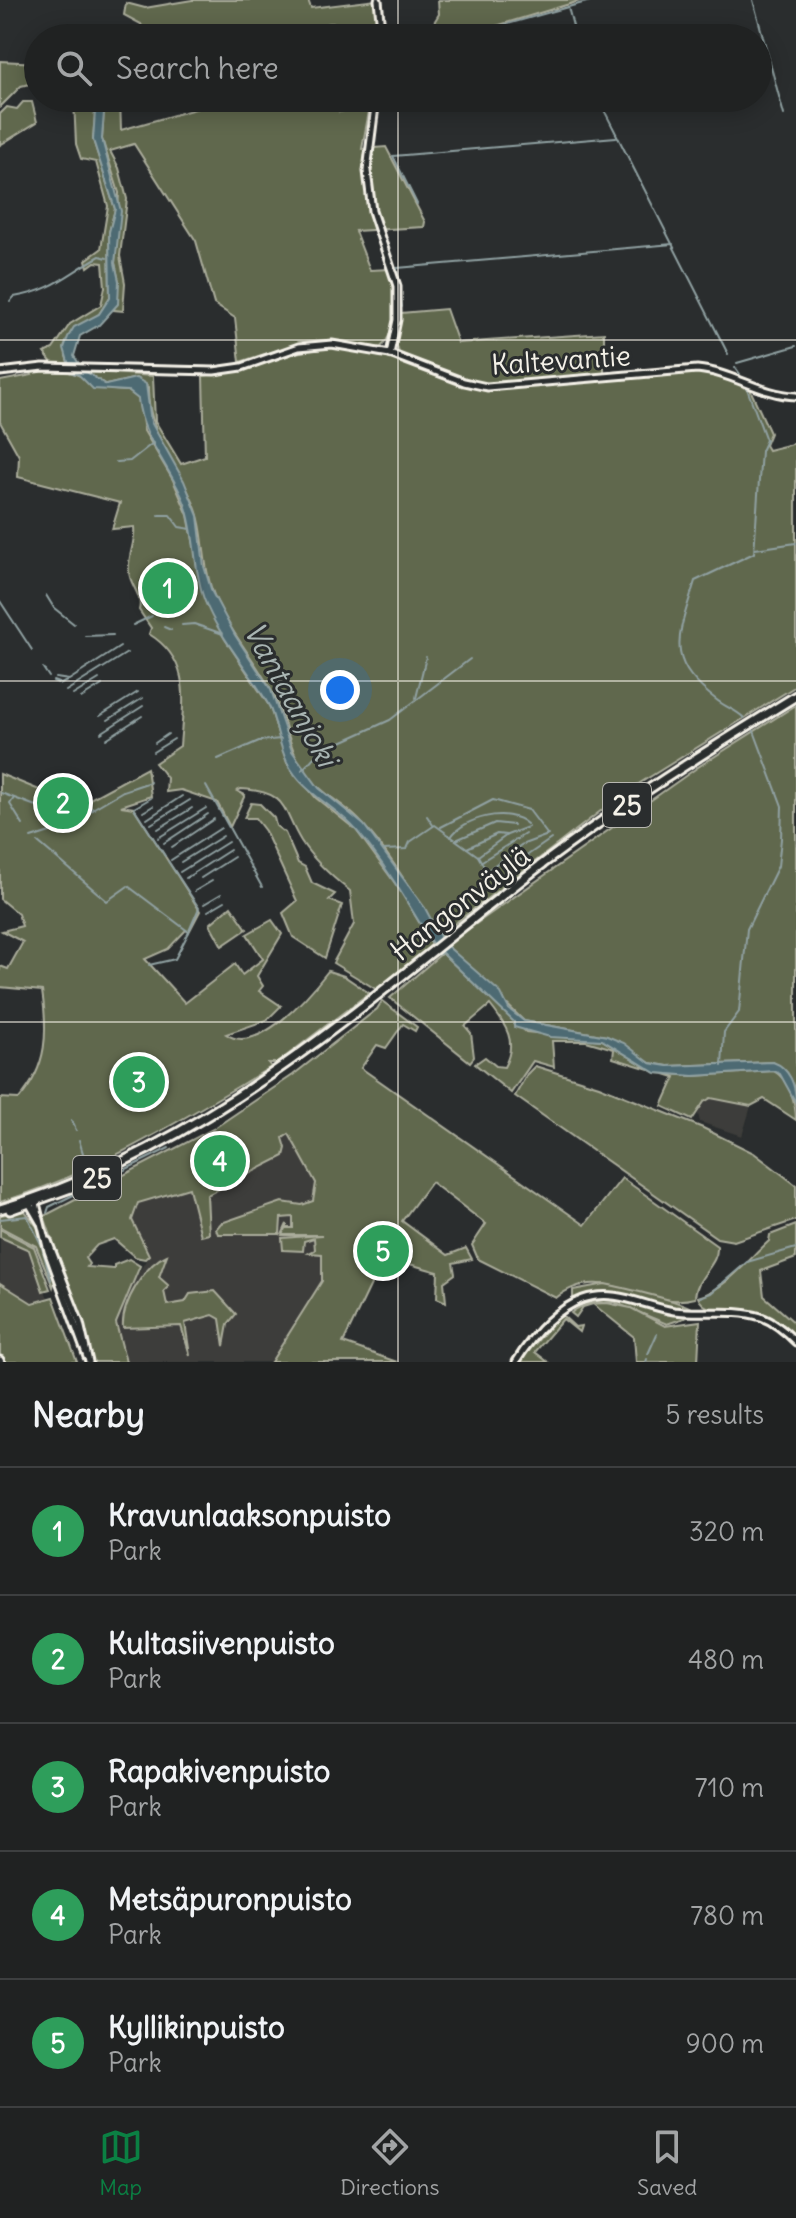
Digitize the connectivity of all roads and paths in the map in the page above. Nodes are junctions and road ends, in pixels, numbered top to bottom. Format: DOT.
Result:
graph roads {
  1 [pos="378,0"];
  2 [pos="381,24"];
  3 [pos="374,112"];
  4 [pos="390,354"];
  5 [pos="0,372"];
  6 [pos="796,396"];
  7 [pos="796,696"];
  8 [pos="32,1201"];
  9 [pos="0,1211"];
  10 [pos="796,1342"];
  11 [pos="88,1360"];
  12 [pos="516,1362"];
  1 -- 2 [label="street"];
  3 -- 4 [label="street"];
  4 -- 5 [label="street, Kaltevantie"];
  4 -- 6 [label="street, Kaltevantie"];
  7 -- 8 [label="highway, Hangonväylä / 25"];
  8 -- 9 [label="highway, Hangonväylä / 25"];
  8 -- 11 [label="street"];
  10 -- 12 [label="street"];
}
